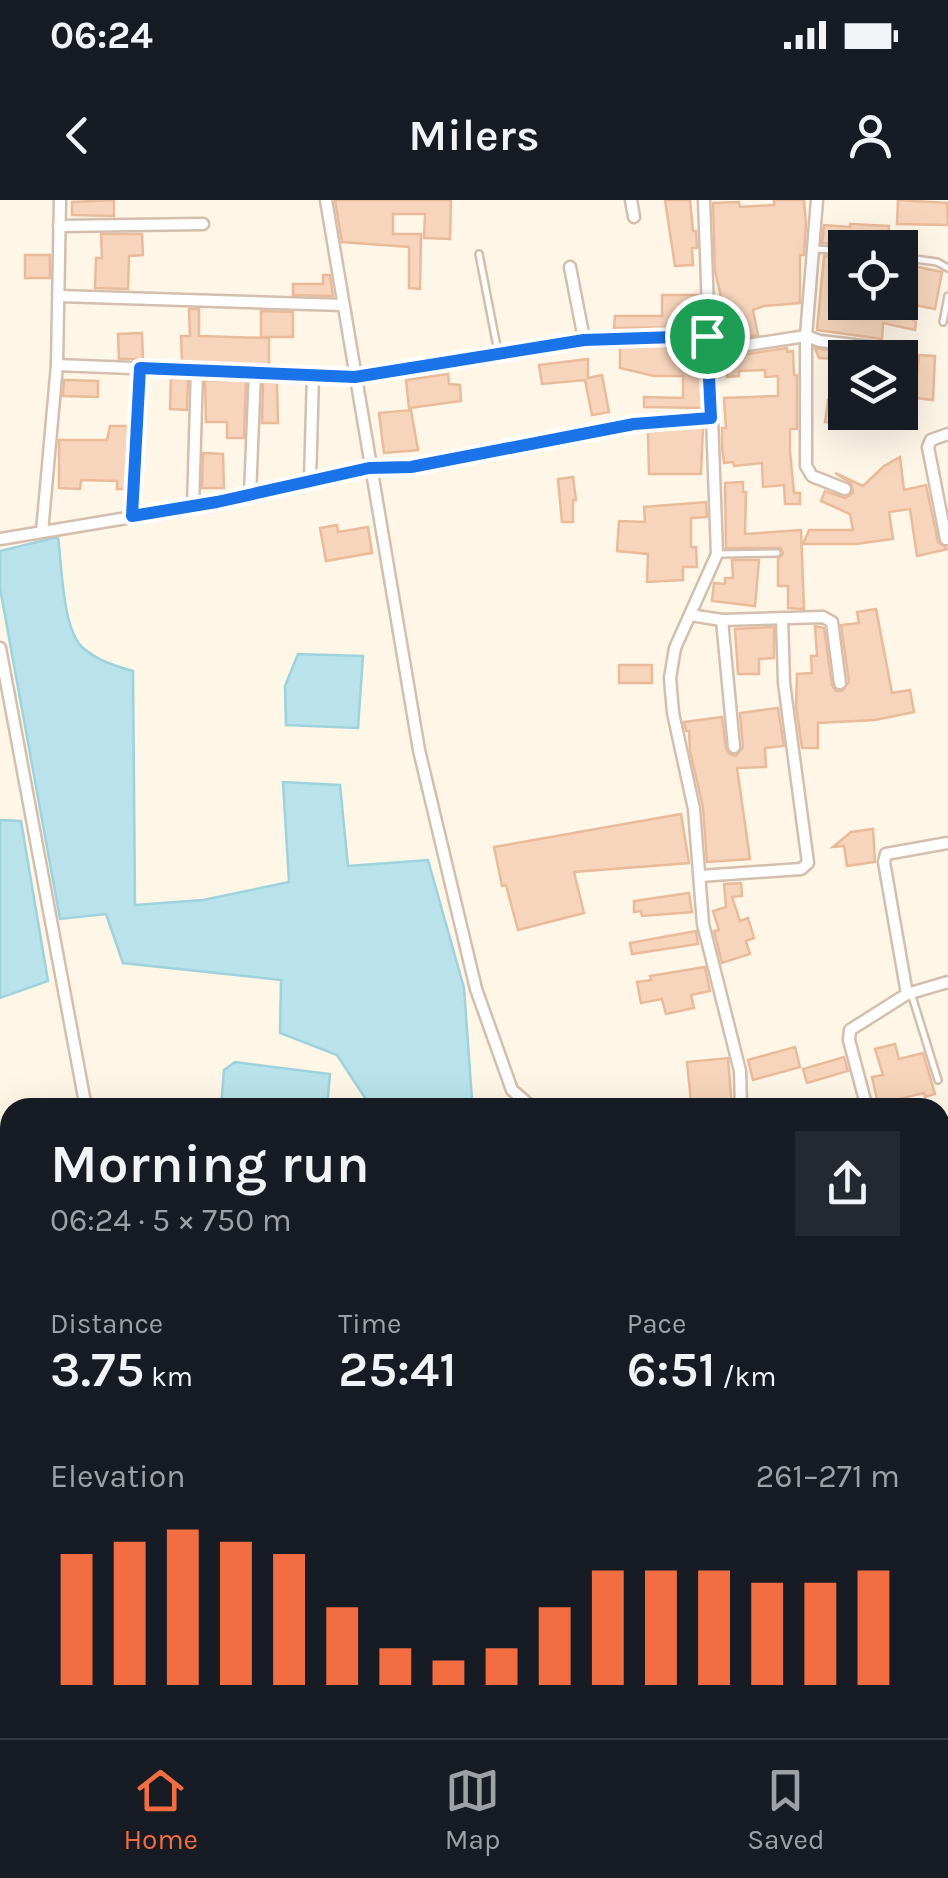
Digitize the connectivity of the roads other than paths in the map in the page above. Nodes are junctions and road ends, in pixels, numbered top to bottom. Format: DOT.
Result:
graph roads {
  1 [pos="60,200"];
  2 [pos="326,200"];
  3 [pos="632,200"];
  4 [pos="704,200"];
  5 [pos="817,200"];
  6 [pos="634,218"];
  7 [pos="203,224"];
  8 [pos="59,226"];
  9 [pos="813,249"];
  10 [pos="828,250"];
  11 [pos="479,254"];
  12 [pos="918,259"];
  13 [pos="570,267"];
  14 [pos="948,268"];
  15 [pos="59,296"];
  16 [pos="948,296"];
  17 [pos="343,306"];
  18 [pos="943,322"];
  19 [pos="707,336"];
  20 [pos="806,336"];
  21 [pos="584,340"];
  22 [pos="828,342"];
  23 [pos="708,351"];
  24 [pos="498,355"];
  25 [pos="57,365"];
  26 [pos="140,368"];
  27 [pos="197,370"];
  28 [pos="255,372"];
  29 [pos="313,374"];
  30 [pos="355,377"];
  31 [pos="711,418"];
  32 [pos="948,434"];
  33 [pos="369,468"];
  34 [pos="310,482"];
  35 [pos="844,488"];
  36 [pos="250,495"];
  37 [pos="193,507"];
  38 [pos="132,516"];
  39 [pos="42,532"];
  40 [pos="0,538"];
  41 [pos="946,539"];
  42 [pos="777,553"];
  43 [pos="716,554"];
  44 [pos="690,615"];
  45 [pos="782,618"];
  46 [pos="722,620"];
  47 [pos="0,648"];
  48 [pos="840,683"];
  49 [pos="734,747"];
  50 [pos="948,843"];
  51 [pos="700,876"];
  52 [pos="948,982"];
  53 [pos="909,994"];
  54 [pos="938,1080"];
  55 [pos="84,1098"];
  56 [pos="521,1098"];
  57 [pos="741,1098"];
  58 [pos="864,1098"];
  1 -- 8 [label="street"];
  2 -- 17 [label="street"];
  3 -- 6 [label="street"];
  4 -- 19 [label="street"];
  5 -- 9 [label="street"];
  7 -- 8 [label="street"];
  8 -- 15 [label="street"];
  9 -- 10 [label="lane"];
  9 -- 20 [label="street"];
  11 -- 24 [label="lane"];
  12 -- 14 [label="lane"];
  13 -- 21 [label="street"];
  15 -- 17 [label="street"];
  15 -- 25 [label="street"];
  16 -- 18 [label="lane"];
  17 -- 30 [label="street"];
  19 -- 21 [label="street"];
  19 -- 23 [label="street"];
  20 -- 22 [label="street"];
  20 -- 23 [label="street"];
  20 -- 35 [label="street"];
  21 -- 24 [label="street"];
  23 -- 31 [label="street"];
  24 -- 30 [label="street"];
  25 -- 26 [label="street"];
  25 -- 39 [label="street"];
  26 -- 27 [label="street"];
  26 -- 38 [label="street"];
  27 -- 28 [label="street"];
  27 -- 37 [label="street"];
  28 -- 29 [label="street"];
  28 -- 36 [label="street"];
  29 -- 30 [label="street"];
  29 -- 34 [label="street"];
  30 -- 33 [label="street"];
  31 -- 33 [label="street"];
  31 -- 43 [label="street"];
  32 -- 41 [label="street"];
  33 -- 34 [label="street"];
  33 -- 56 [label="street"];
  34 -- 36 [label="street"];
  36 -- 37 [label="street"];
  37 -- 38 [label="street"];
  38 -- 39 [label="street"];
  39 -- 40 [label="street"];
  42 -- 43 [label="lane"];
  43 -- 44 [label="street"];
  44 -- 46 [label="street"];
  44 -- 51 [label="street"];
  45 -- 46 [label="street"];
  45 -- 48 [label="street"];
  45 -- 51 [label="street"];
  46 -- 49 [label="street"];
  47 -- 55 [label="street"];
  50 -- 53 [label="street"];
  51 -- 57 [label="street"];
  52 -- 53 [label="street"];
  53 -- 54 [label="lane"];
  53 -- 58 [label="street"];
}
